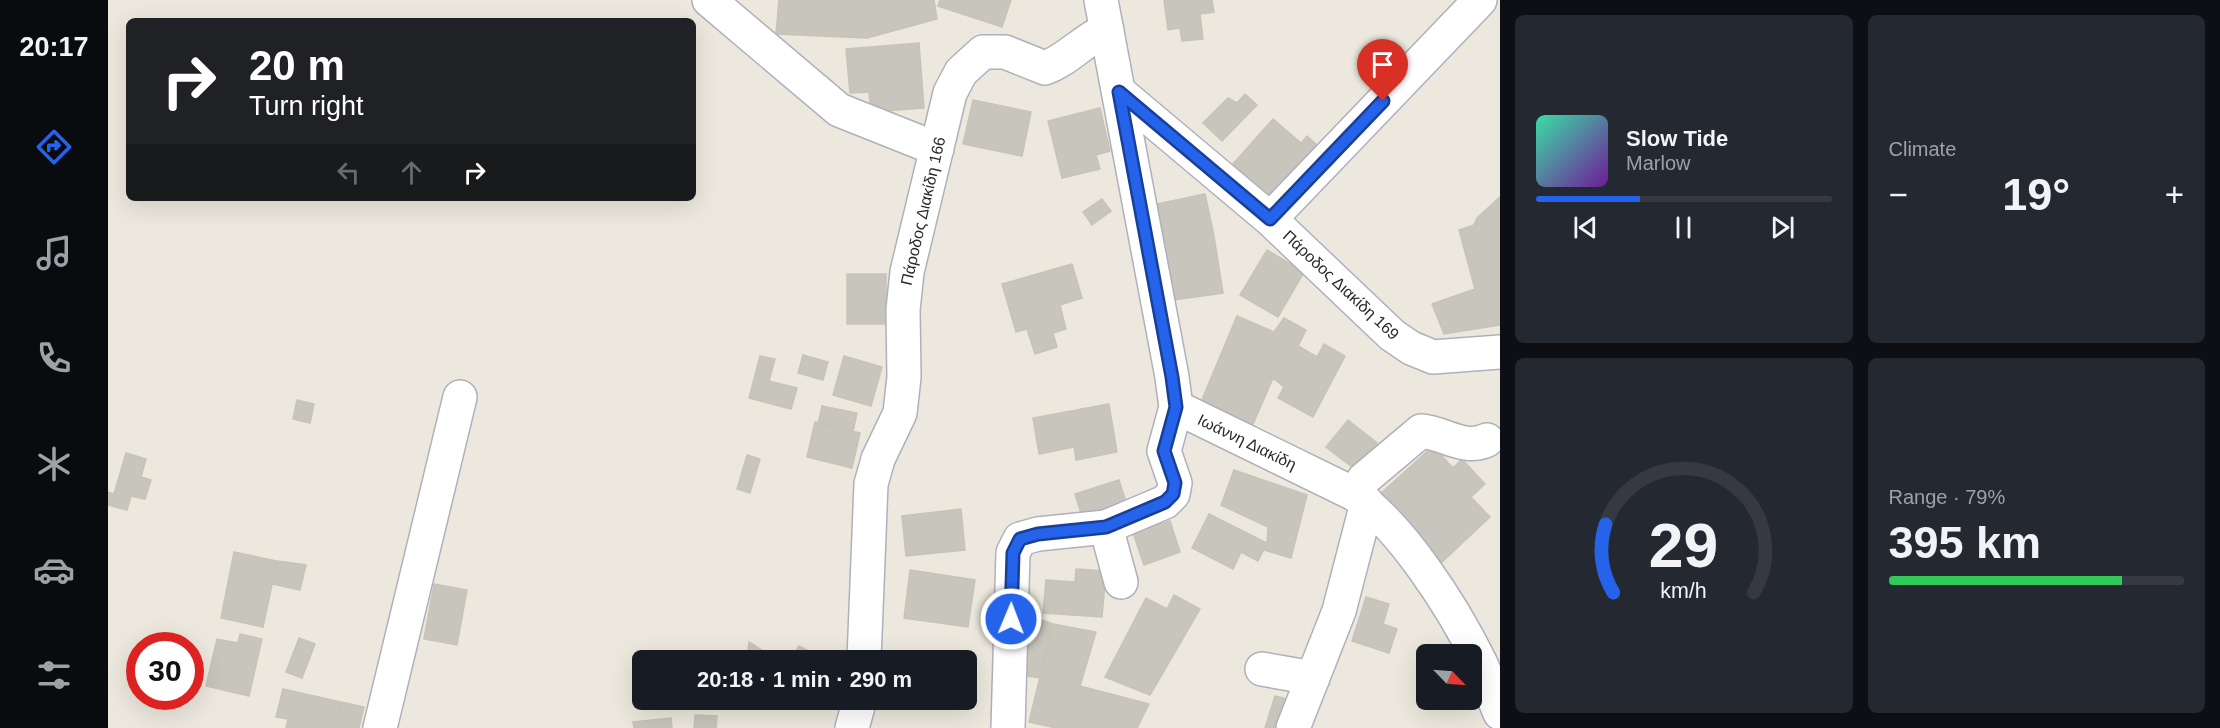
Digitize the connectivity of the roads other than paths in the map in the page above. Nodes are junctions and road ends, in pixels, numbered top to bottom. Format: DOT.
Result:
graph roads {
  1 [pos="709,0"];
  2 [pos="1480,0"];
  3 [pos="1104,15"];
  4 [pos="1119,92"];
  5 [pos="937,149"];
  6 [pos="1270,219"];
  7 [pos="1500,352"];
  8 [pos="460,398"];
  9 [pos="1176,407"];
  10 [pos="1487,440"];
  11 [pos="1360,499"];
  12 [pos="1106,527"];
  13 [pos="1121,582"];
  14 [pos="864,650"];
  15 [pos="1490,663"];
  16 [pos="1262,669"];
  17 [pos="1313,678"];
  18 [pos="857,710"];
  19 [pos="1500,713"];
  20 [pos="380,728"];
  21 [pos="852,728"];
  22 [pos="1008,728"];
  23 [pos="1293,728"];
  1 -- 5 [label="street"];
  2 -- 6 [label="street"];
  3 -- 4 [label="street"];
  3 -- 5 [label="street, Πάροδος Διακίδη 166"];
  4 -- 6 [label="street, Πάροδος Διακίδη 169"];
  4 -- 9 [label="street"];
  5 -- 14 [label="street, Πάροδος Διακίδη 166"];
  6 -- 7 [label="street, Πάροδος Διακίδη 169"];
  8 -- 20 [label="street"];
  9 -- 11 [label="street, Ιωάννη Διακίδη"];
  9 -- 12 [label="street"];
  10 -- 11 [label="street"];
  11 -- 15 [label="street, Ιωάννη Διακίδη"];
  11 -- 17 [label="street"];
  12 -- 13 [label="street"];
  12 -- 22 [label="street"];
  15 -- 19 [label="street, Ιωάννη Διακίδη"];
  16 -- 17 [label="street"];
  17 -- 23 [label="street"];
  18 -- 21 [label="street"];
}
